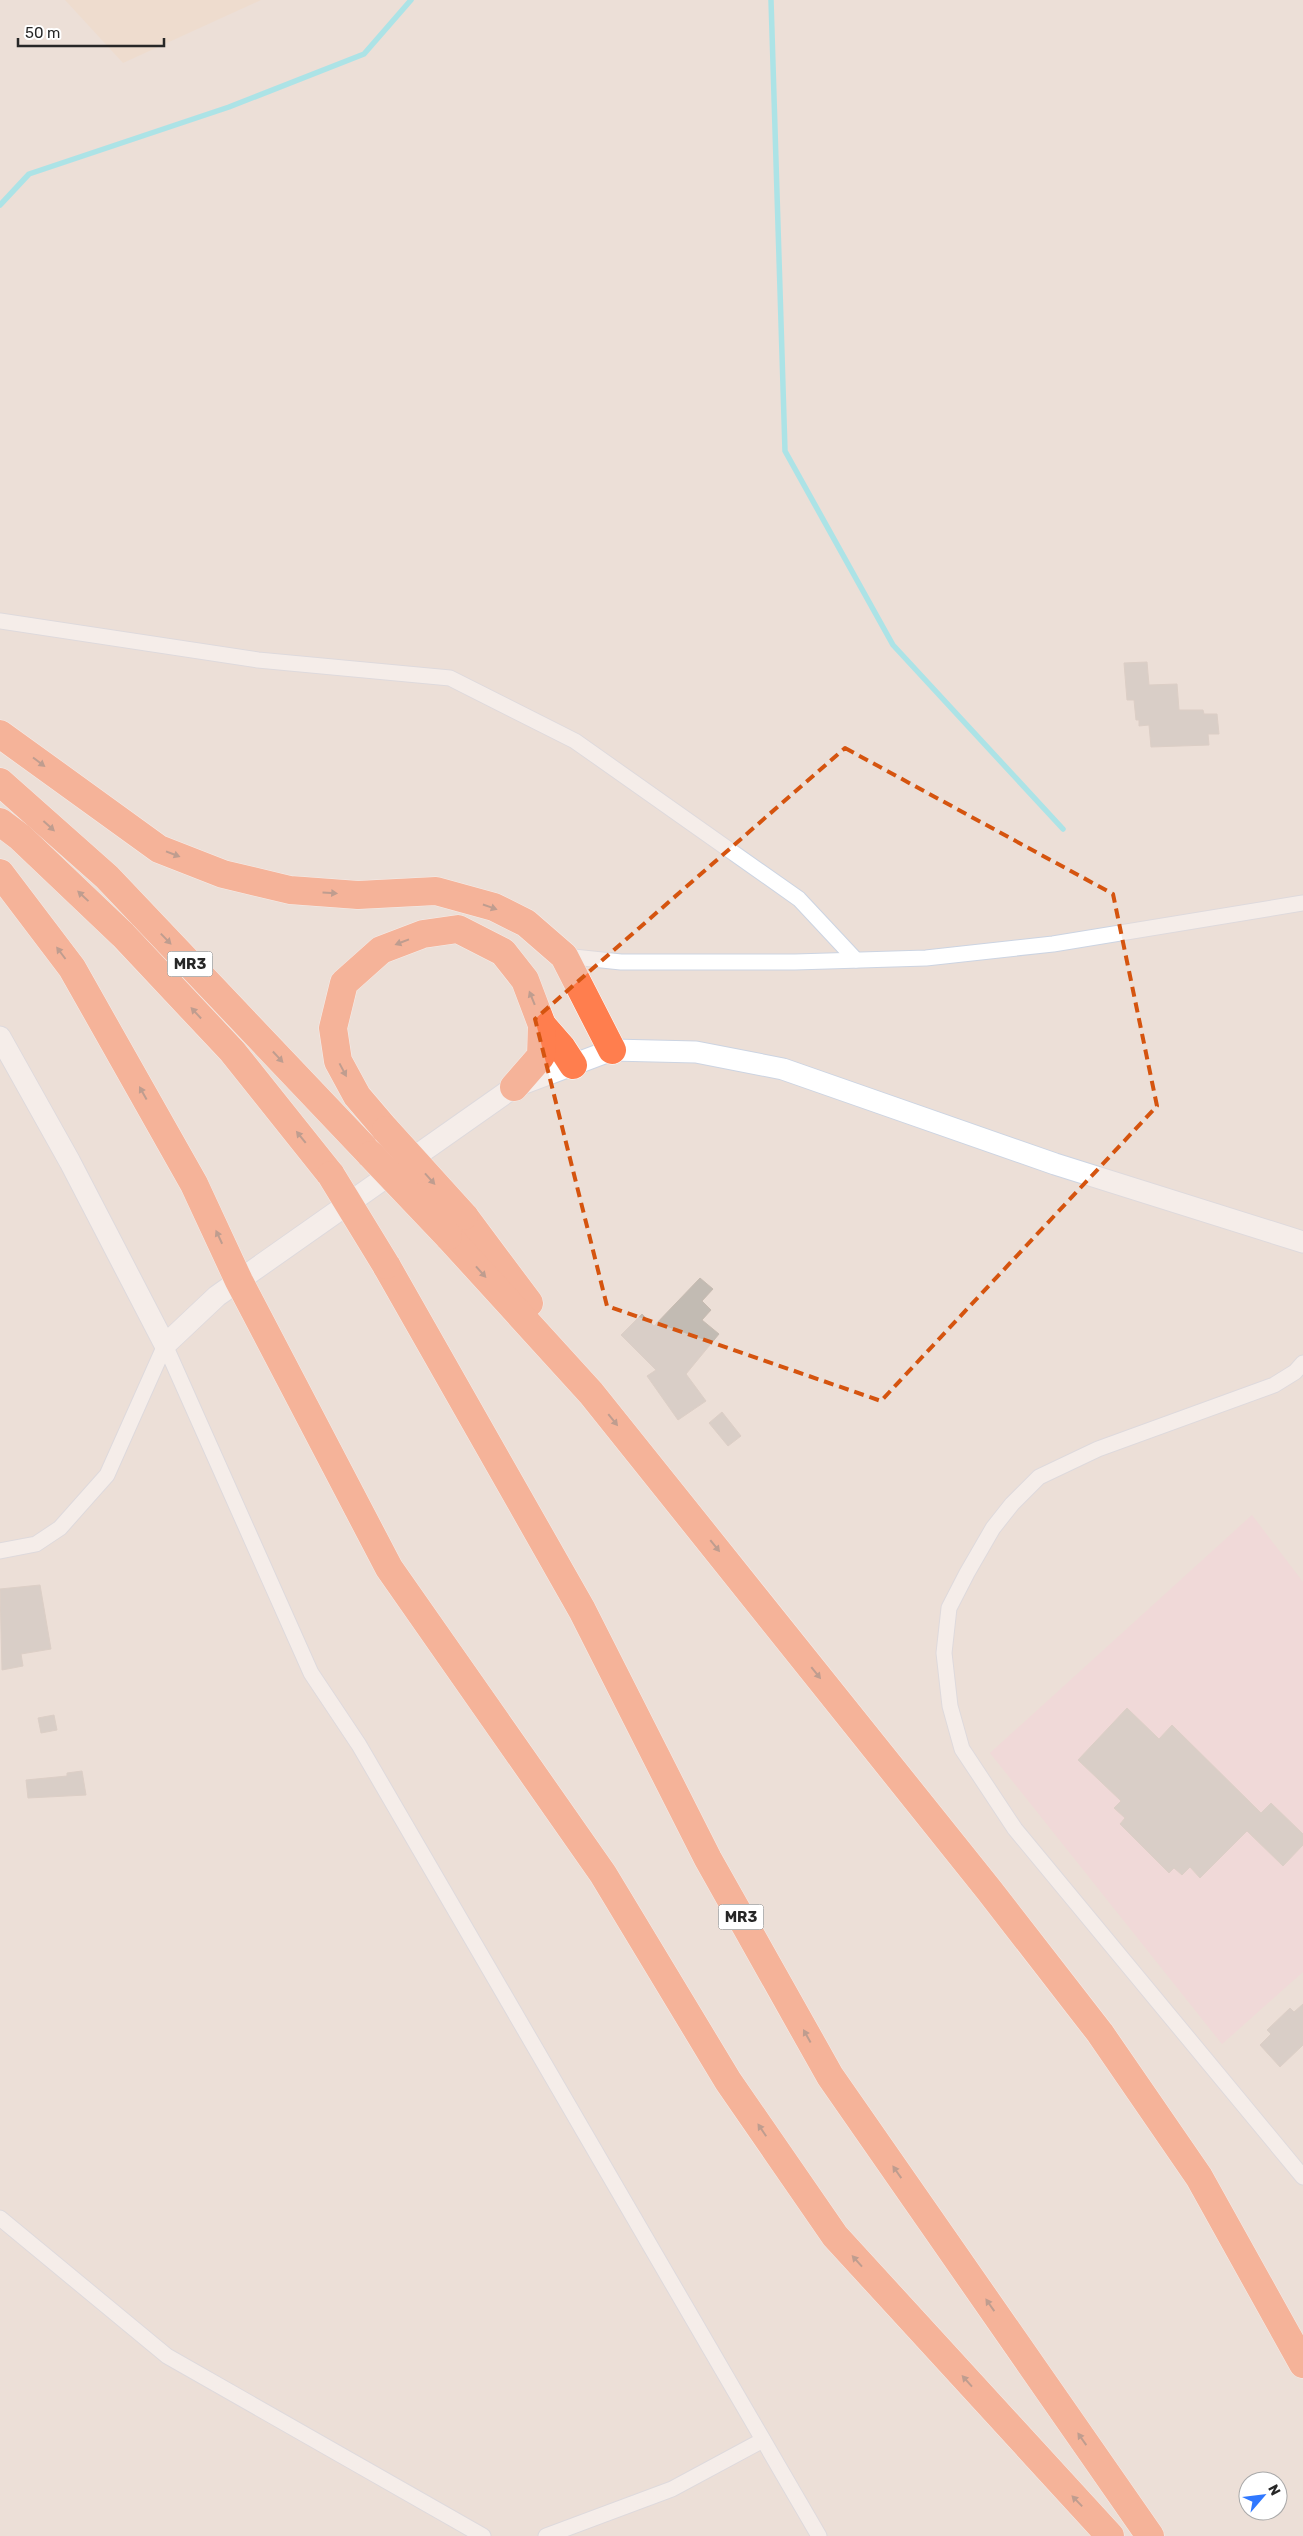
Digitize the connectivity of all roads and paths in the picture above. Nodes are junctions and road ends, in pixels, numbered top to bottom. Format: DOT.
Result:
graph roads {
  1 [pos="0,621"];
  2 [pos="0,734"];
  3 [pos="0,782"];
  4 [pos="0,822"];
  5 [pos="0,872"];
  6 [pos="1303,903"];
  7 [pos="564,956"];
  8 [pos="856,960"];
  9 [pos="542,1025"];
  10 [pos="0,1037"];
  11 [pos="612,1050"];
  12 [pos="573,1065"];
  13 [pos="514,1087"];
  14 [pos="456,1226"];
  15 [pos="1303,1242"];
  16 [pos="239,1281"];
  17 [pos="165,1345"];
  18 [pos="1303,1363"];
  19 [pos="0,1551"];
  20 [pos="1303,2178"];
  21 [pos="0,2218"];
  22 [pos="1303,2364"];
  23 [pos="763,2440"];
  24 [pos="483,2536"];
  25 [pos="546,2536"];
  26 [pos="819,2536"];
  27 [pos="1110,2536"];
  28 [pos="1150,2536"];
  1 -- 8 [label="street"];
  2 -- 7 [label="highway, one-way"];
  3 -- 14 [label="highway, MR3, one-way, bridge"];
  28 -- 4 [label="highway, MR3, one-way, bridge"];
  16 -- 5 [label="highway, one-way"];
  6 -- 8 [label="street"];
  7 -- 8 [label="street"];
  7 -- 11 [label="highway"];
  9 -- 12 [label="highway"];
  9 -- 13 [label="highway"];
  9 -- 14 [label="highway, one-way, bridge"];
  10 -- 17 [label="main road"];
  11 -- 12 [label="main road"];
  11 -- 15 [label="main road"];
  12 -- 13 [label="main road"];
  13 -- 16 [label="main road"];
  14 -- 22 [label="highway, MR3, one-way"];
  16 -- 17 [label="main road"];
  27 -- 16 [label="highway, one-way"];
  17 -- 19 [label="street"];
  17 -- 23 [label="street"];
  18 -- 20 [label="street"];
  21 -- 24 [label="street"];
  23 -- 25 [label="street"];
  23 -- 26 [label="street"];
}
